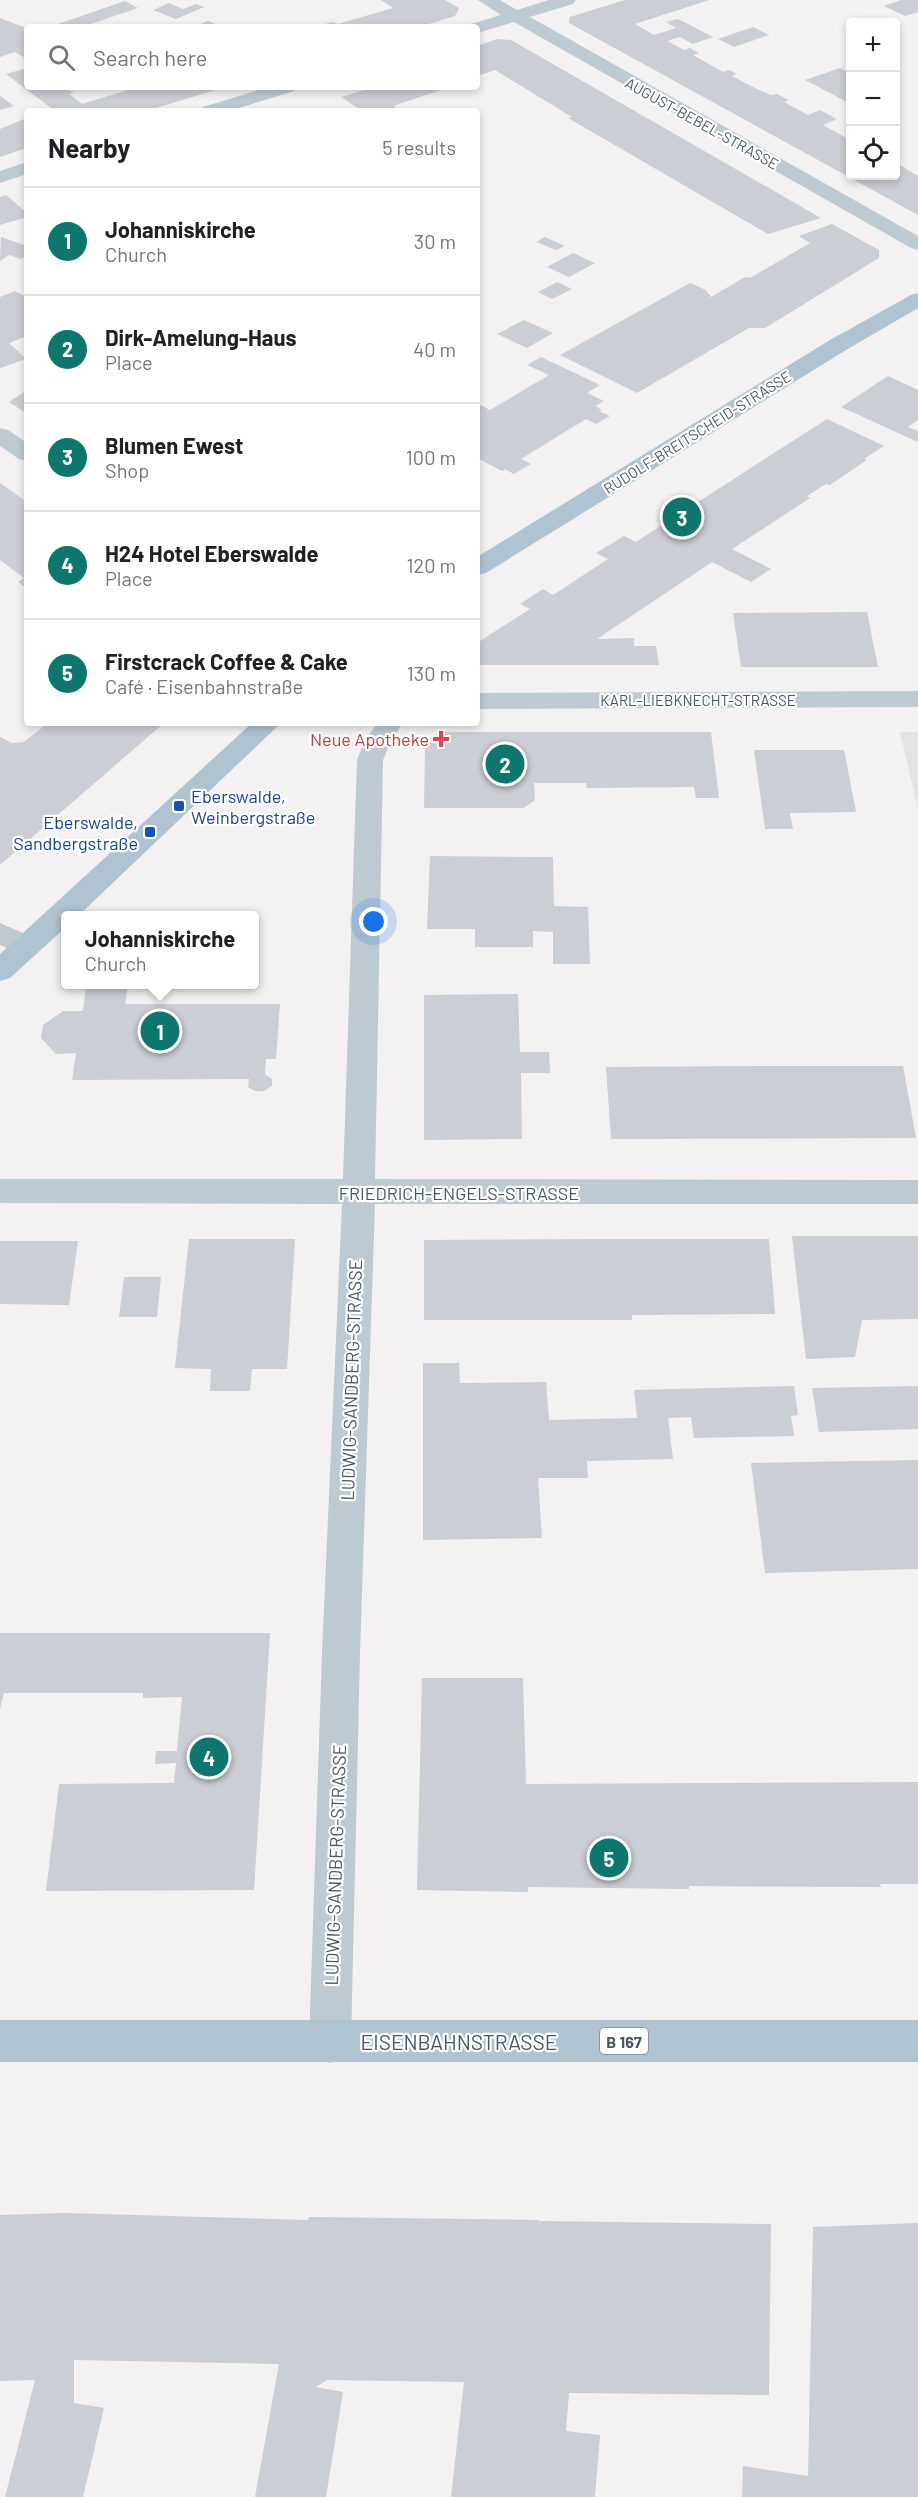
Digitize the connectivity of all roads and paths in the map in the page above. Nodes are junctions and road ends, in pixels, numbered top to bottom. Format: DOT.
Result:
graph roads {
  1 [pos="487,0"];
  2 [pos="567,0"];
  3 [pos="513,16"];
  4 [pos="480,27"];
  5 [pos="277,90"];
  6 [pos="220,108"];
  7 [pos="24,169"];
  8 [pos="0,177"];
  9 [pos="918,244"];
  10 [pos="918,299"];
  11 [pos="0,435"];
  12 [pos="24,452"];
  13 [pos="480,565"];
  14 [pos="918,699"];
  15 [pos="480,701"];
  16 [pos="265,726"];
  17 [pos="388,726"];
  18 [pos="65,911"];
  19 [pos="61,915"];
  20 [pos="0,933"];
  21 [pos="27,946"];
  22 [pos="0,971"];
  23 [pos="0,1191"];
  24 [pos="918,1191"];
  25 [pos="359,1193"];
  26 [pos="0,2041"];
  27 [pos="918,2041"];
  28 [pos="330,2042"];
  1 -- 3 [label="street, AUGUST-BEBEL-STRASSE"];
  2 -- 3 [label="street"];
  3 -- 4 [label="street"];
  3 -- 9 [label="street, AUGUST-BEBEL-STRASSE"];
  5 -- 6 [label="street"];
  7 -- 8 [label="street"];
  10 -- 13 [label="main road, RUDOLF-BREITSCHEID-STRASSE"];
  11 -- 12 [label="street"];
  14 -- 15 [label="street, KARL-LIEBKNECHT-STRASSE"];
  16 -- 18 [label="main road"];
  17 -- 25 [label="street, LUDWIG-SANDBERG-STRASSE"];
  19 -- 21 [label="main road"];
  20 -- 21 [label="street"];
  21 -- 22 [label="main road"];
  23 -- 25 [label="street, FRIEDRICH-ENGELS-STRASSE"];
  24 -- 25 [label="street, FRIEDRICH-ENGELS-STRASSE"];
  25 -- 28 [label="street, LUDWIG-SANDBERG-STRASSE"];
  26 -- 28 [label="main road, EISENBAHNSTRASSE / B 167"];
  27 -- 28 [label="main road, EISENBAHNSTRASSE / B 167"];
}
